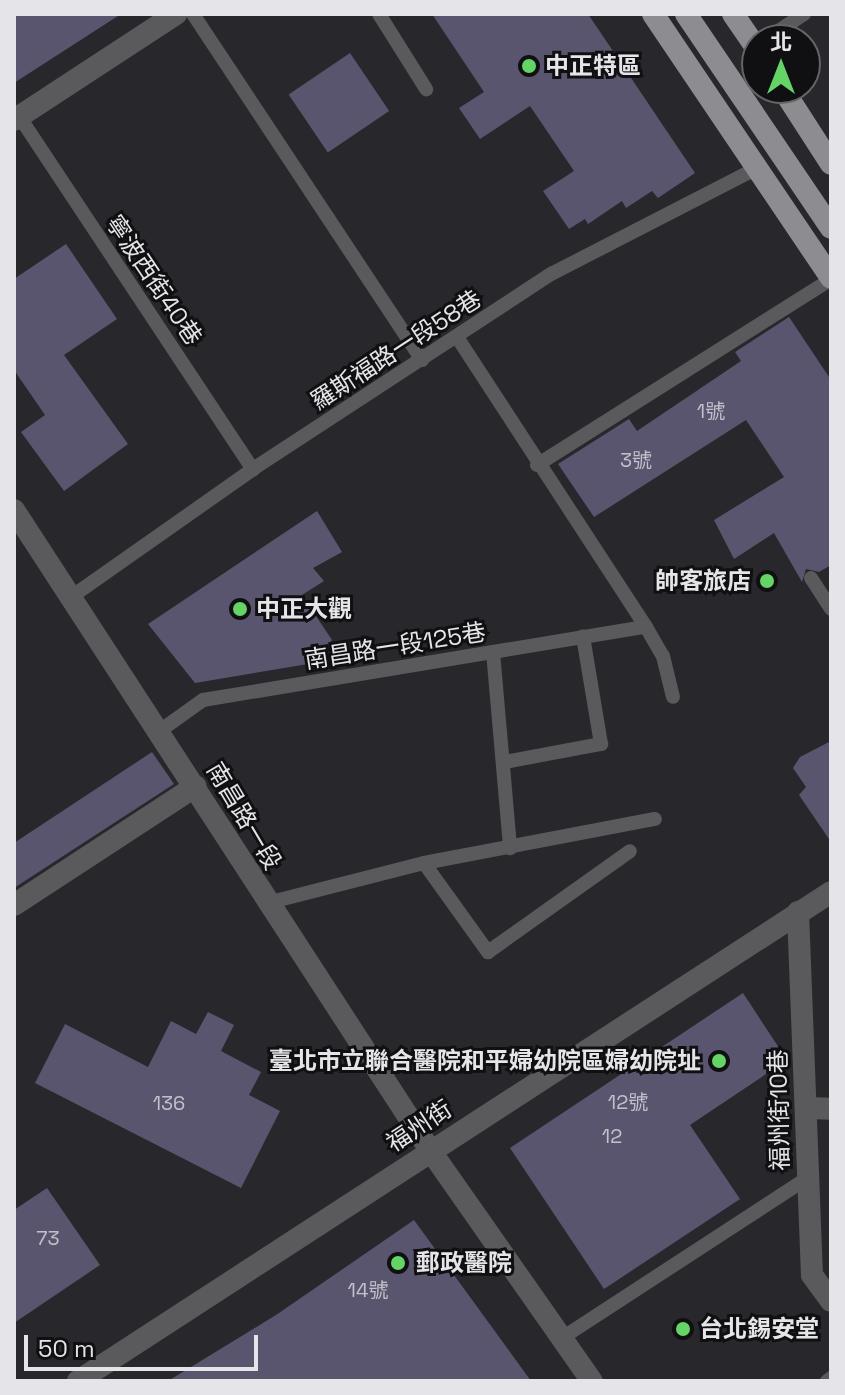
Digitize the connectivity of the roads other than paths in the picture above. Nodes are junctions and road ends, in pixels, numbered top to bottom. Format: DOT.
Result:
graph roads {
  1 [pos="176,14"];
  2 [pos="193,14"];
  3 [pos="379,14"];
  4 [pos="653,14"];
  5 [pos="686,14"];
  6 [pos="426,89"];
  7 [pos="792,104"];
  8 [pos="16,118"];
  9 [pos="831,164"];
  10 [pos="757,168"];
  11 [pos="831,228"];
  12 [pos="831,278"];
  13 [pos="457,337"];
  14 [pos="422,360"];
  15 [pos="537,465"];
  16 [pos="253,469"];
  17 [pos="14,510"];
  18 [pos="811,578"];
  19 [pos="74,595"];
  20 [pos="831,609"];
  21 [pos="646,627"];
  22 [pos="583,637"];
  23 [pos="493,652"];
  24 [pos="673,697"];
  25 [pos="161,730"];
  26 [pos="504,762"];
  27 [pos="196,786"];
  28 [pos="655,819"];
  29 [pos="510,848"];
  30 [pos="630,851"];
  31 [pos="424,863"];
  32 [pos="831,892"];
  33 [pos="267,903"];
  34 [pos="14,905"];
  35 [pos="798,912"];
  36 [pos="807,1108"];
  37 [pos="831,1109"];
  38 [pos="430,1150"];
  39 [pos="806,1179"];
  40 [pos="831,1301"];
  41 [pos="562,1338"];
  42 [pos="78,1381"];
  43 [pos="592,1381"];
  1 -- 8 [label="street"];
  2 -- 14 [label="lane"];
  3 -- 6 [label="lane"];
  4 -- 10 [label="main road"];
  5 -- 11 [label="main road"];
  7 -- 9 [label="main road"];
  8 -- 16 [label="lane, 寧波西街40巷"];
  10 -- 12 [label="main road"];
  10 -- 13 [label="lane, 羅斯福路一段58巷"];
  12 -- 15 [label="lane"];
  13 -- 14 [label="lane, 羅斯福路一段58巷"];
  13 -- 15 [label="lane"];
  14 -- 16 [label="lane, 羅斯福路一段58巷"];
  15 -- 21 [label="lane"];
  16 -- 19 [label="lane, 羅斯福路一段58巷"];
  17 -- 19 [label="street, 南昌路一段"];
  18 -- 20 [label="lane"];
  19 -- 25 [label="street, 南昌路一段"];
  21 -- 22 [label="lane, 南昌路一段125巷"];
  21 -- 24 [label="lane"];
  22 -- 23 [label="lane, 南昌路一段125巷"];
  22 -- 26 [label="lane"];
  23 -- 25 [label="lane, 南昌路一段125巷"];
  23 -- 26 [label="lane"];
  25 -- 27 [label="street, 南昌路一段"];
  26 -- 29 [label="lane"];
  27 -- 33 [label="street, 南昌路一段"];
  27 -- 34 [label="street"];
  28 -- 29 [label="lane"];
  29 -- 31 [label="lane"];
  30 -- 31 [label="lane"];
  31 -- 33 [label="lane"];
  32 -- 35 [label="street, 福州街"];
  33 -- 38 [label="street, 南昌路一段"];
  35 -- 36 [label="street, 福州街10巷"];
  35 -- 38 [label="street, 福州街"];
  36 -- 37 [label="street"];
  36 -- 39 [label="street, 福州街10巷"];
  38 -- 41 [label="street, 南昌路一段"];
  38 -- 42 [label="street, 福州街"];
  39 -- 40 [label="street, 福州街10巷"];
  39 -- 41 [label="lane"];
  41 -- 43 [label="street, 南昌路一段"];
}
